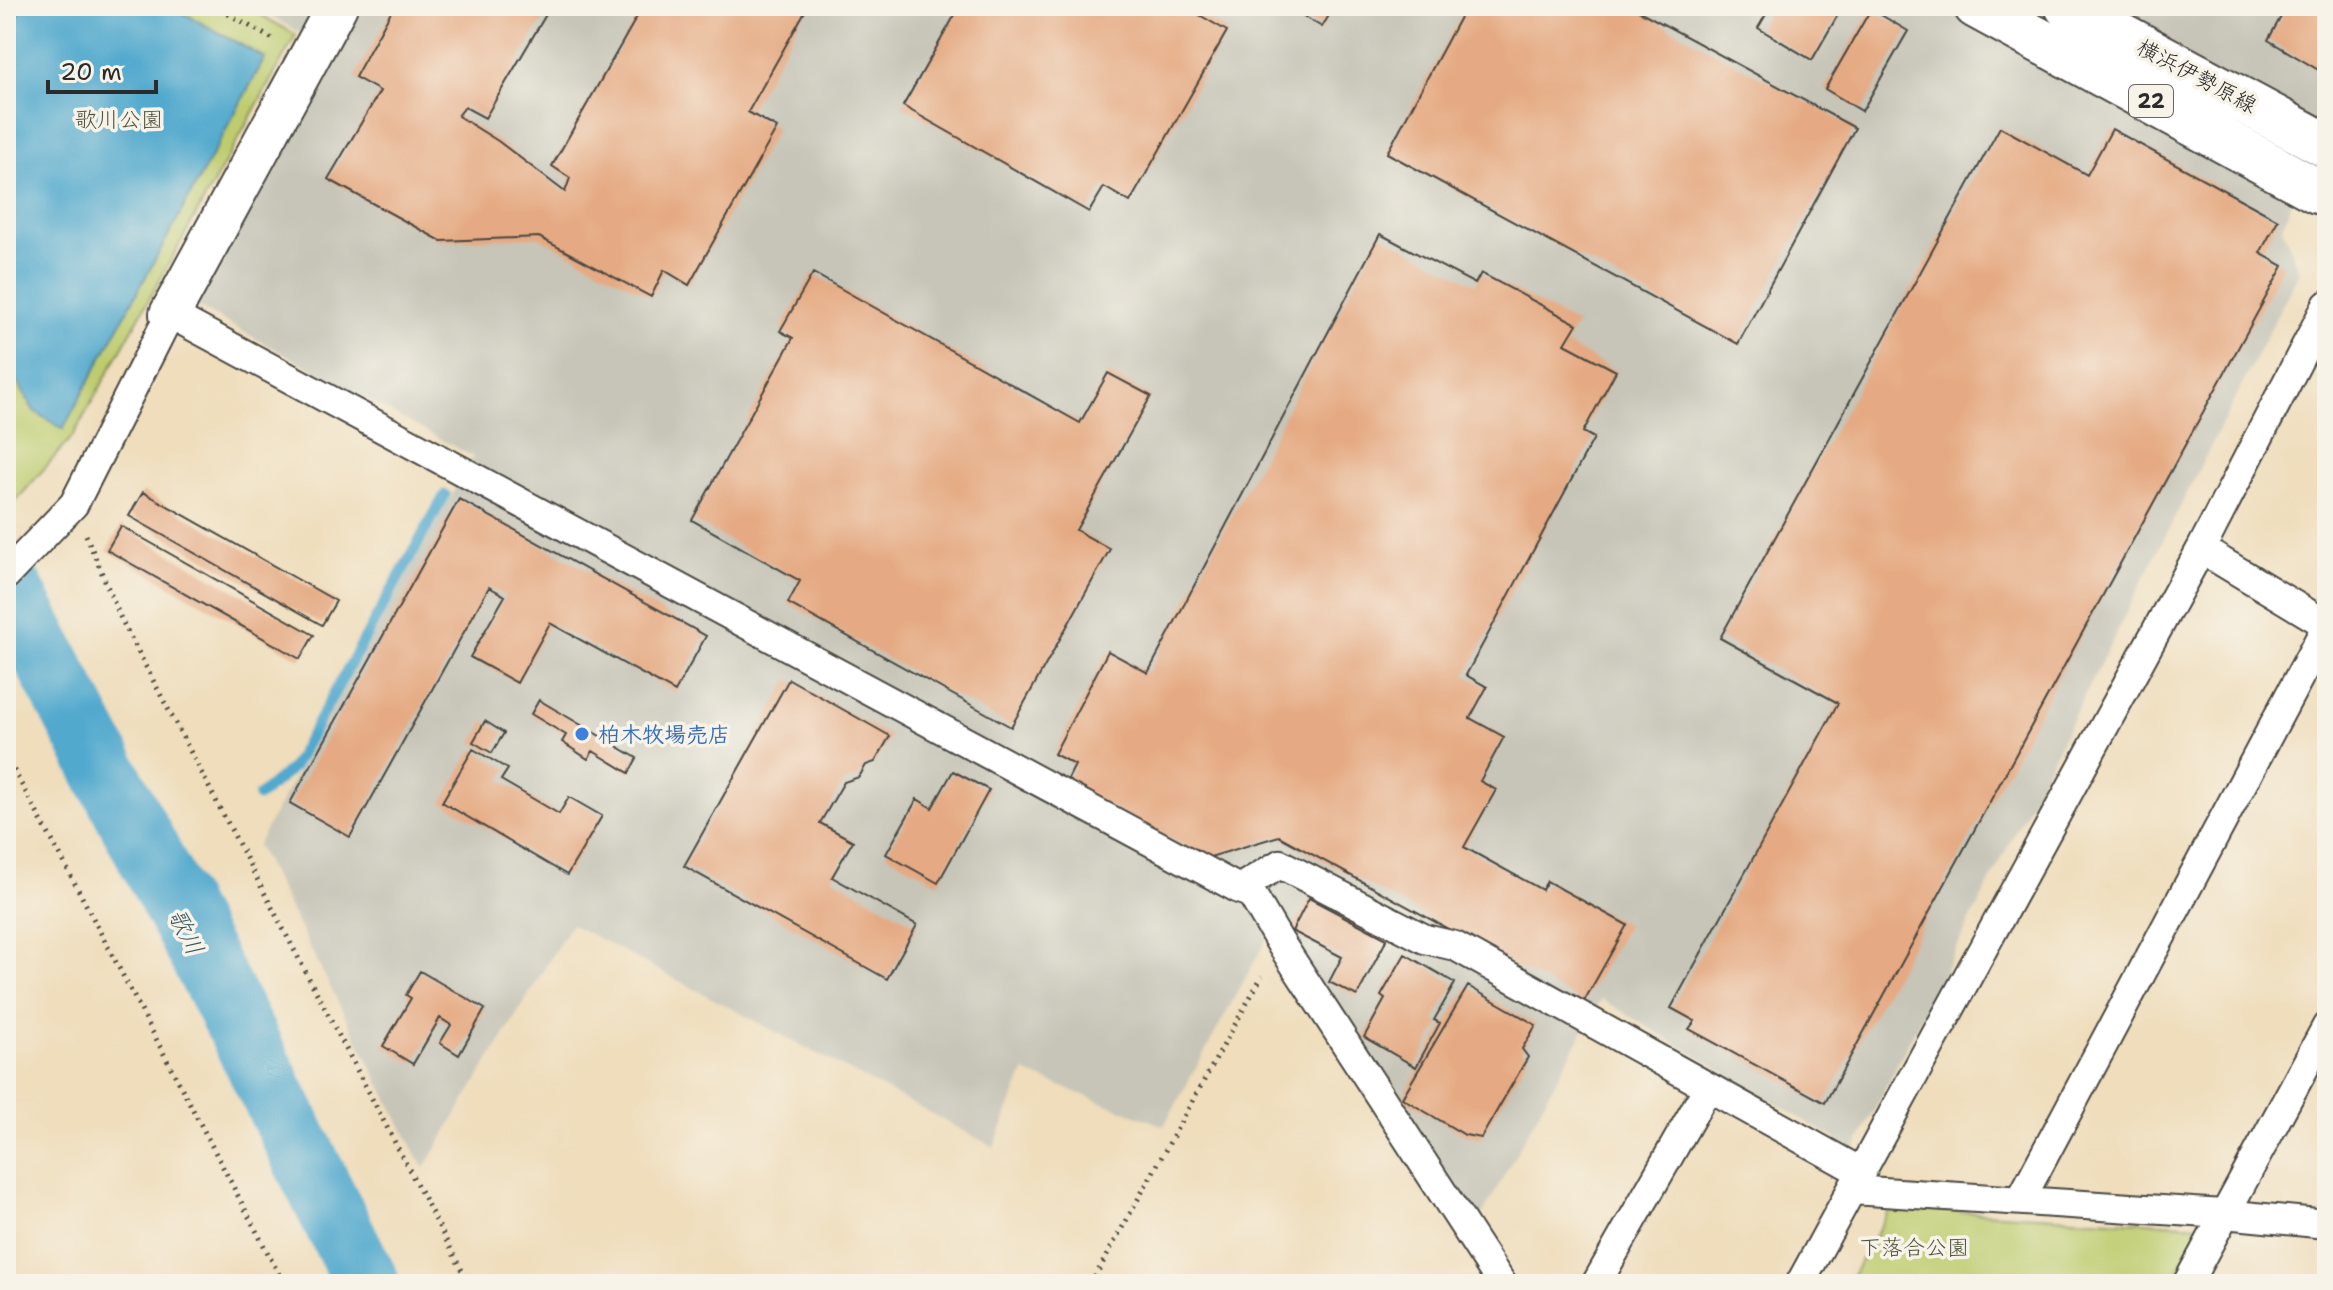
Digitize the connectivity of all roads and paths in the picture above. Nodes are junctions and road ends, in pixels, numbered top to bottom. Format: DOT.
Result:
graph roads {
  1 [pos="214,6"];
  2 [pos="337,6"];
  3 [pos="1976,6"];
  4 [pos="2067,6"];
  5 [pos="309,59"];
  6 [pos="2327,146"];
  7 [pos="2327,193"];
  8 [pos="2327,305"];
  9 [pos="170,314"];
  10 [pos="74,504"];
  11 [pos="2201,549"];
  12 [pos="6,575"];
  13 [pos="2327,625"];
  14 [pos="6,756"];
  15 [pos="1239,889"];
  16 [pos="1281,944"];
  17 [pos="2327,1026"];
  18 [pos="1707,1089"];
  19 [pos="1856,1181"];
  20 [pos="2021,1199"];
  21 [pos="2224,1214"];
  22 [pos="2327,1224"];
  23 [pos="282,1281"];
  24 [pos="275,1284"];
  25 [pos="469,1284"];
  26 [pos="1091,1284"];
  27 [pos="1502,1284"];
  28 [pos="1596,1284"];
  29 [pos="1800,1284"];
  30 [pos="2187,1284"];
  1 -- 5 [label="path"];
  2 -- 5 [label="street"];
  3 -- 7 [label="main road, 横浜伊勢原線 / 22"];
  4 -- 6 [label="main road, 横浜伊勢原線 / 22"];
  5 -- 9 [label="street"];
  8 -- 11 [label="street"];
  9 -- 10 [label="street"];
  9 -- 15 [label="street"];
  10 -- 12 [label="street"];
  10 -- 25 [label="path"];
  11 -- 13 [label="street"];
  11 -- 19 [label="street"];
  13 -- 20 [label="street"];
  14 -- 23 [label="path"];
  15 -- 16 [label="street"];
  15 -- 18 [label="street"];
  16 -- 26 [label="path"];
  16 -- 27 [label="street"];
  17 -- 21 [label="street"];
  18 -- 19 [label="street"];
  18 -- 28 [label="street"];
  19 -- 20 [label="street"];
  19 -- 29 [label="street"];
  20 -- 21 [label="street"];
  21 -- 22 [label="street"];
  21 -- 30 [label="street"];
  23 -- 24 [label="path"];
}
